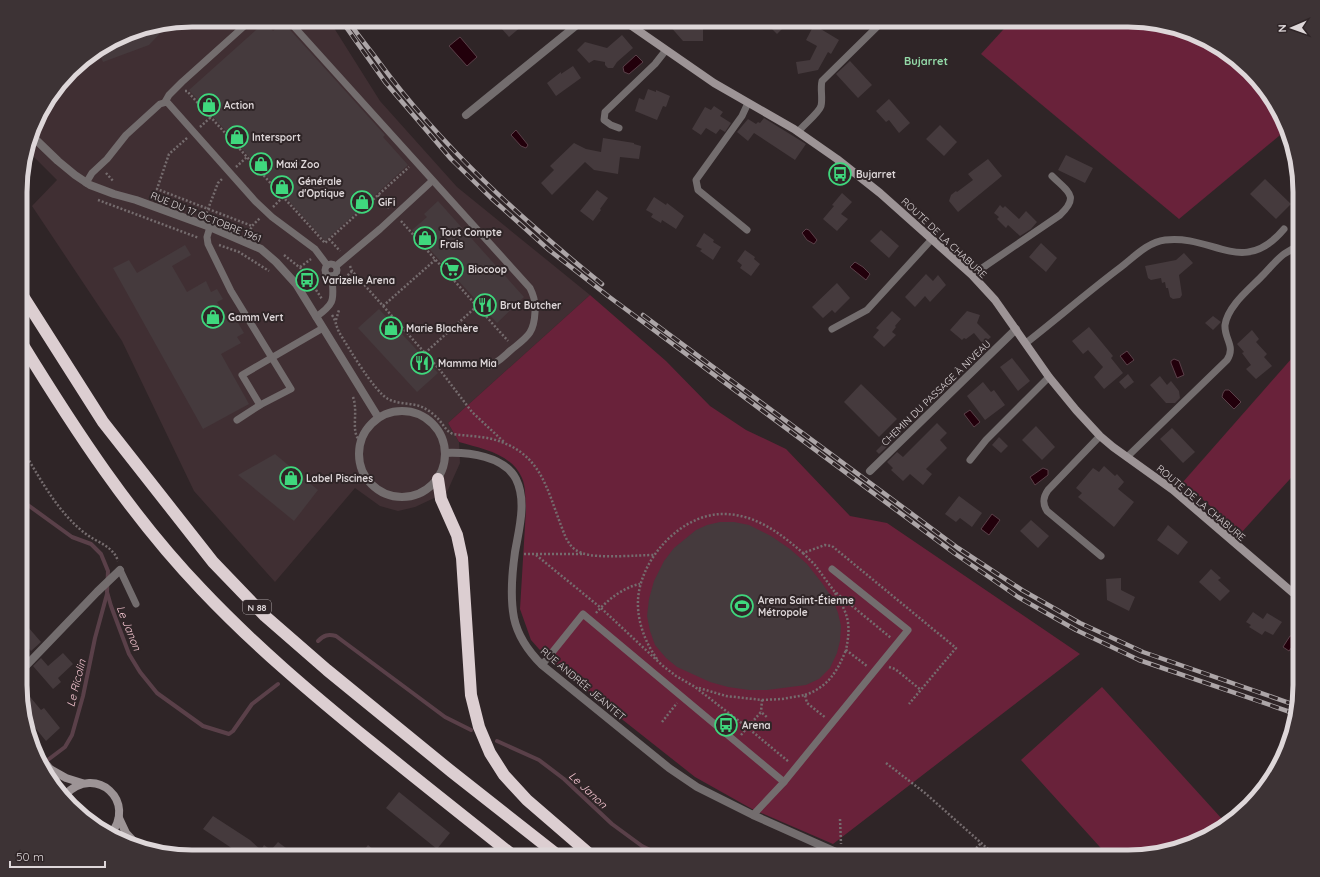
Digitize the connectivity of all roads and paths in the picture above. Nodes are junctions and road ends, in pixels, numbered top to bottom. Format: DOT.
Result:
graph roads {
  1 [pos="243,27"];
  2 [pos="294,27"];
  3 [pos="574,27"];
  4 [pos="633,27"];
  5 [pos="877,27"];
  6 [pos="666,50"];
  7 [pos="168,103"];
  8 [pos="748,103"];
  9 [pos="466,115"];
  10 [pos="211,117"];
  11 [pos="619,128"];
  12 [pos="194,132"];
  13 [pos="798,132"];
  14 [pos="36,140"];
  15 [pos="247,157"];
  16 [pos="409,166"];
  17 [pos="230,172"];
  18 [pos="1052,176"];
  19 [pos="432,181"];
  20 [pos="86,183"];
  21 [pos="378,195"];
  22 [pos="208,209"];
  23 [pos="395,215"];
  24 [pos="205,217"];
  25 [pos="252,226"];
  26 [pos="210,227"];
  27 [pos="1284,229"];
  28 [pos="747,230"];
  29 [pos="330,239"];
  30 [pos="932,239"];
  31 [pos="1293,249"];
  32 [pos="345,257"];
  33 [pos="435,260"];
  34 [pos="327,265"];
  35 [pos="336,266"];
  36 [pos="972,275"];
  37 [pos="332,276"];
  38 [pos="27,303"];
  39 [pos="383,306"];
  40 [pos="477,306"];
  41 [pos="316,317"];
  42 [pos="323,328"];
  43 [pos="832,329"];
  44 [pos="1016,329"];
  45 [pos="1026,343"];
  46 [pos="514,347"];
  47 [pos="27,351"];
  48 [pos="425,353"];
  49 [pos="271,357"];
  50 [pos="488,366"];
  51 [pos="1049,377"];
  52 [pos="260,405"];
  53 [pos="378,417"];
  54 [pos="236,420"];
  55 [pos="1100,436"];
  56 [pos="506,444"];
  57 [pos="445,453"];
  58 [pos="27,456"];
  59 [pos="1127,457"];
  60 [pos="970,460"];
  61 [pos="870,471"];
  62 [pos="438,479"];
  63 [pos="803,553"];
  64 [pos="515,554"];
  65 [pos="536,554"];
  66 [pos="584,554"];
  67 [pos="1100,556"];
  68 [pos="832,569"];
  69 [pos="117,572"];
  70 [pos="640,584"];
  71 [pos="834,591"];
  72 [pos="1293,593"];
  73 [pos="136,604"];
  74 [pos="601,608"];
  75 [pos="590,620"];
  76 [pos="897,643"];
  77 [pos="846,650"];
  78 [pos="657,659"];
  79 [pos="542,664"];
  80 [pos="27,665"];
  81 [pos="887,668"];
  82 [pos="872,674"];
  83 [pos="695,687"];
  84 [pos="921,690"];
  85 [pos="804,695"];
  86 [pos="762,700"];
  87 [pos="909,704"];
  88 [pos="761,712"];
  89 [pos="768,718"];
  90 [pos="831,725"];
  91 [pos="748,728"];
  92 [pos="736,741"];
  93 [pos="886,762"];
  94 [pos="795,768"];
  95 [pos="50,769"];
  96 [pos="784,782"];
  97 [pos="82,783"];
  98 [pos="67,793"];
  99 [pos="753,815"];
  100 [pos="119,818"];
  101 [pos="840,819"];
  102 [pos="114,830"];
  103 [pos="130,837"];
  104 [pos="982,843"];
  105 [pos="506,850"];
  106 [pos="551,850"];
  107 [pos="585,850"];
  108 [pos="831,850"];
  109 [pos="843,850"];
  110 [pos="975,850"];
  111 [pos="990,850"];
  1 -- 7 [label="lane"];
  2 -- 19 [label="lane"];
  3 -- 9 [label="street"];
  4 -- 6 [label="main road, ROUTE DE LA CHABURE"];
  5 -- 13 [label="lane"];
  6 -- 8 [label="main road, ROUTE DE LA CHABURE"];
  6 -- 11 [label="lane"];
  7 -- 10 [label="path"];
  7 -- 12 [label="lane"];
  7 -- 20 [label="lane"];
  8 -- 13 [label="main road, ROUTE DE LA CHABURE"];
  8 -- 28 [label="lane"];
  10 -- 12 [label="path"];
  10 -- 15 [label="path"];
  12 -- 17 [label="lane"];
  12 -- 22 [label="path"];
  13 -- 30 [label="main road, ROUTE DE LA CHABURE"];
  14 -- 20 [label="street, RUE DU 17 OCTOBRE 1961"];
  15 -- 17 [label="path"];
  15 -- 29 [label="path"];
  16 -- 21 [label="path"];
  17 -- 22 [label="path"];
  17 -- 34 [label="lane"];
  18 -- 36 [label="lane"];
  19 -- 23 [label="lane"];
  19 -- 46 [label="lane"];
  20 -- 26 [label="street, RUE DU 17 OCTOBRE 1961"];
  21 -- 23 [label="path"];
  21 -- 29 [label="path"];
  22 -- 24 [label="path"];
  22 -- 25 [label="path"];
  23 -- 32 [label="lane"];
  23 -- 33 [label="path"];
  26 -- 41 [label="street, RUE DU 17 OCTOBRE 1961"];
  26 -- 49 [label="lane"];
  27 -- 45 [label="lane"];
  29 -- 32 [label="path"];
  30 -- 36 [label="main road, ROUTE DE LA CHABURE"];
  30 -- 43 [label="lane"];
  31 -- 59 [label="lane"];
  32 -- 35 [label="lane"];
  32 -- 39 [label="path"];
  33 -- 39 [label="path"];
  33 -- 40 [label="path"];
  34 -- 35 [label="lane"];
  34 -- 37 [label="lane"];
  35 -- 37 [label="lane"];
  36 -- 44 [label="main road, ROUTE DE LA CHABURE"];
  37 -- 41 [label="lane"];
  38 -- 106 [label="highway, N 88"];
  39 -- 48 [label="path"];
  40 -- 46 [label="path"];
  40 -- 48 [label="path"];
  41 -- 42 [label="street, RUE DU 17 OCTOBRE 1961"];
  42 -- 49 [label="lane"];
  42 -- 53 [label="street, RUE DU 17 OCTOBRE 1961"];
  44 -- 45 [label="main road, ROUTE DE LA CHABURE"];
  44 -- 61 [label="street, CHEMIN DU PASSAGE À NIVEAU"];
  45 -- 51 [label="main road, ROUTE DE LA CHABURE"];
  46 -- 50 [label="lane"];
  47 -- 105 [label="highway, N 88"];
  48 -- 56 [label="path"];
  49 -- 52 [label="lane"];
  49 -- 52 [label="lane"];
  51 -- 55 [label="main road, ROUTE DE LA CHABURE"];
  51 -- 60 [label="lane"];
  52 -- 54 [label="lane"];
  53 -- 57 [label="street"];
  53 -- 62 [label="street"];
  55 -- 59 [label="main road, ROUTE DE LA CHABURE"];
  55 -- 67 [label="lane"];
  57 -- 62 [label="street"];
  57 -- 64 [label="street, RUE ANDRÉE JEANTET"];
  58 -- 69 [label="path"];
  59 -- 72 [label="main road, ROUTE DE LA CHABURE"];
  62 -- 107 [label="highway"];
  63 -- 70 [label="path"];
  63 -- 71 [label="path"];
  63 -- 84 [label="path"];
  64 -- 65 [label="path"];
  64 -- 79 [label="street, RUE ANDRÉE JEANTET"];
  65 -- 66 [label="path"];
  65 -- 74 [label="path"];
  68 -- 76 [label="lane"];
  69 -- 73 [label="lane"];
  69 -- 80 [label="street"];
  70 -- 74 [label="path"];
  70 -- 78 [label="path"];
  71 -- 76 [label="path"];
  71 -- 77 [label="path"];
  74 -- 75 [label="path"];
  74 -- 78 [label="path"];
  75 -- 79 [label="lane"];
  75 -- 92 [label="lane"];
  76 -- 82 [label="lane"];
  77 -- 82 [label="path"];
  77 -- 85 [label="path"];
  78 -- 83 [label="path"];
  79 -- 99 [label="street, RUE ANDRÉE JEANTET"];
  81 -- 84 [label="path"];
  82 -- 90 [label="lane"];
  83 -- 86 [label="path"];
  83 -- 91 [label="path"];
  84 -- 87 [label="path"];
  85 -- 86 [label="path"];
  85 -- 90 [label="path"];
  86 -- 88 [label="path"];
  88 -- 89 [label="path"];
  88 -- 91 [label="path"];
  90 -- 94 [label="lane"];
  91 -- 92 [label="path"];
  91 -- 94 [label="path"];
  92 -- 96 [label="lane"];
  93 -- 104 [label="path"];
  94 -- 96 [label="lane"];
  95 -- 97 [label="main road"];
  96 -- 99 [label="lane"];
  97 -- 98 [label="main road"];
  97 -- 100 [label="main road"];
  99 -- 108 [label="street, RUE ANDRÉE JEANTET"];
  100 -- 102 [label="main road"];
  100 -- 103 [label="main road"];
  101 -- 109 [label="path"];
  104 -- 110 [label="path"];
  104 -- 111 [label="path"];
}
